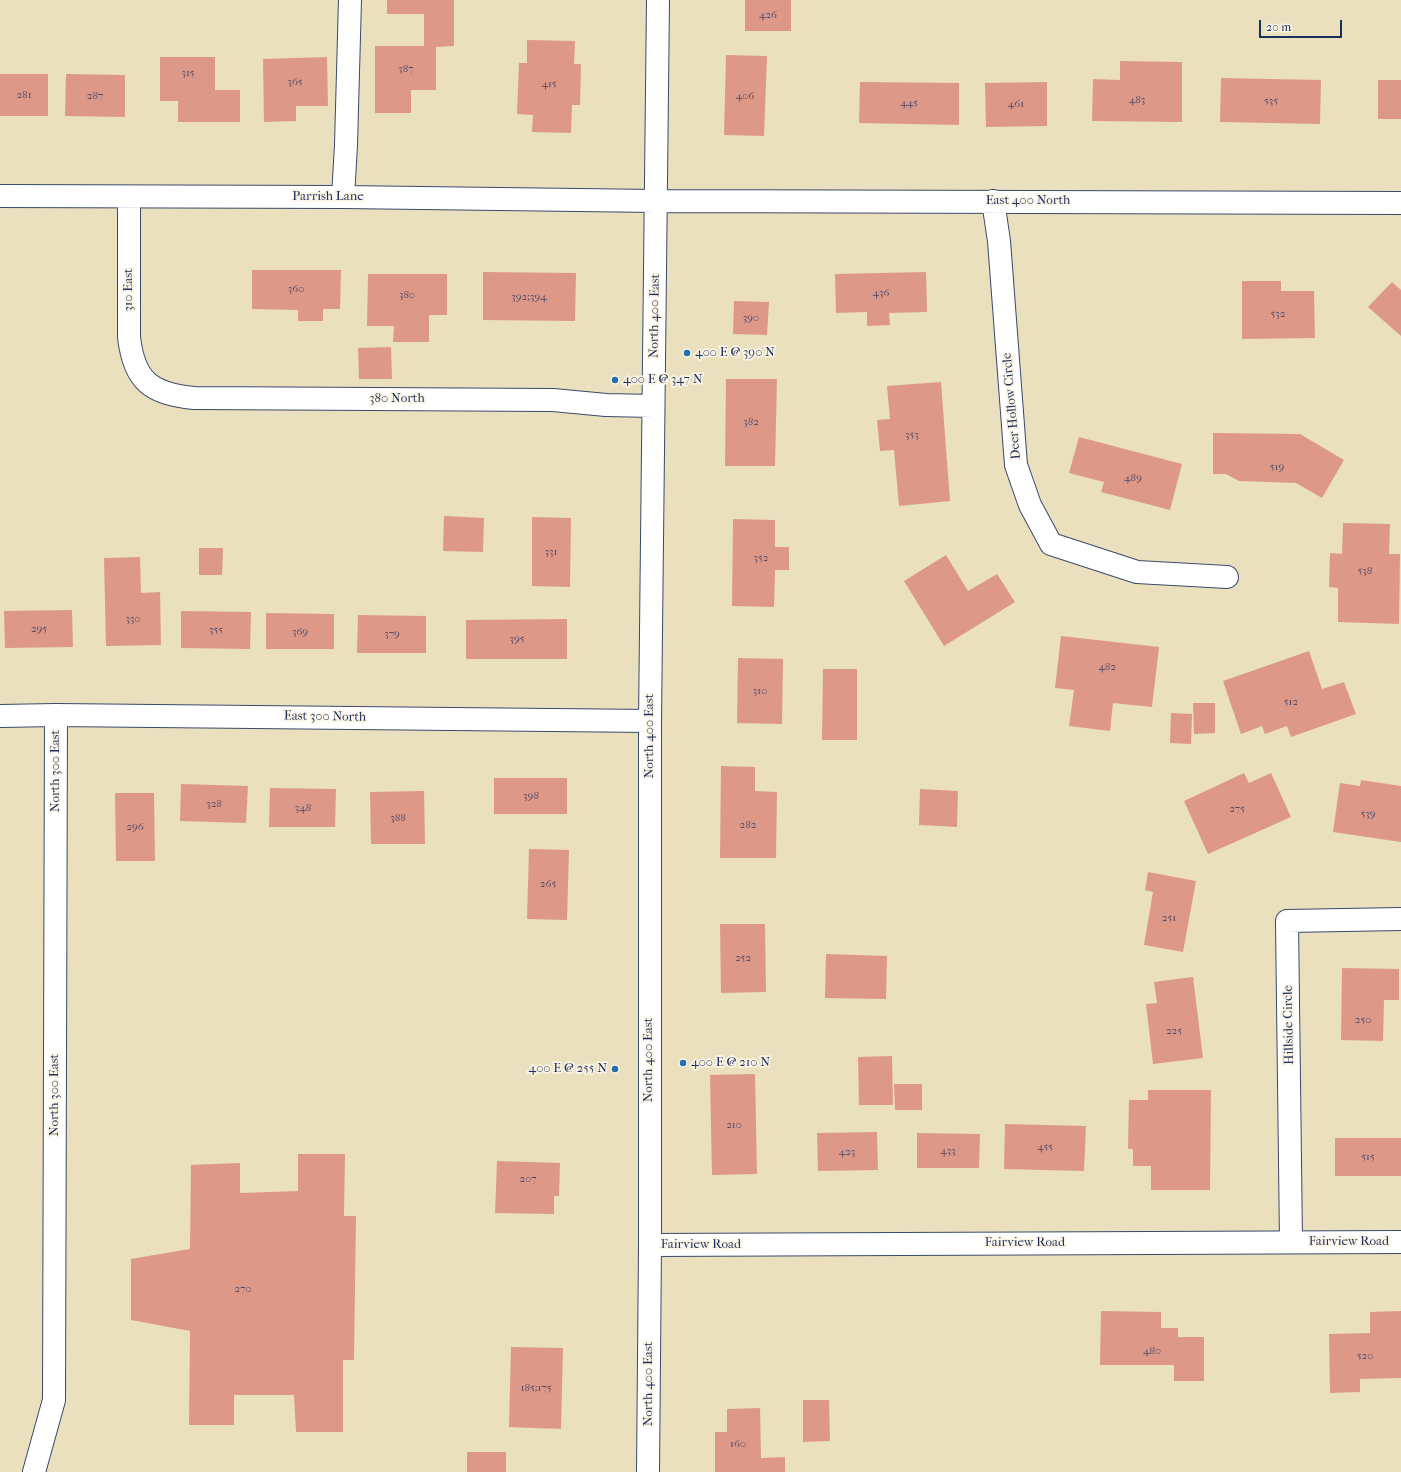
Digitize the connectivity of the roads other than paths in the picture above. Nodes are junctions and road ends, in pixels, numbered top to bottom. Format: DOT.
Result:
graph roads {
  1 [pos="350,0"];
  2 [pos="658,0"];
  3 [pos="0,196"];
  4 [pos="129,197"];
  5 [pos="343,197"];
  6 [pos="656,201"];
  7 [pos="993,201"];
  8 [pos="1401,203"];
  9 [pos="144,380"];
  10 [pos="653,406"];
  11 [pos="1227,577"];
  12 [pos="56,715"];
  13 [pos="0,716"];
  14 [pos="650,721"];
  15 [pos="1401,919"];
  16 [pos="1291,1242"];
  17 [pos="1401,1242"];
  18 [pos="650,1245"];
  19 [pos="34,1472"];
  20 [pos="648,1472"];
  1 -- 5 [label="street"];
  2 -- 6 [label="street, North 400 East"];
  3 -- 4 [label="street, Parrish Lane"];
  4 -- 5 [label="street, Parrish Lane"];
  4 -- 9 [label="street, 310 East"];
  5 -- 6 [label="street, Parrish Lane"];
  6 -- 7 [label="street, East 400 North"];
  6 -- 10 [label="street, North 400 East"];
  7 -- 8 [label="street, East 400 North"];
  7 -- 11 [label="street, Deer Hollow Circle"];
  9 -- 10 [label="street, 380 North"];
  10 -- 14 [label="street, North 400 East"];
  12 -- 13 [label="street, East 300 North"];
  12 -- 14 [label="street, East 300 North"];
  12 -- 19 [label="street, North 300 East"];
  14 -- 18 [label="street, North 400 East"];
  15 -- 16 [label="street, Hillside Circle"];
  16 -- 17 [label="street, Fairview Road"];
  16 -- 18 [label="street, Fairview Road"];
  18 -- 20 [label="street, North 400 East"];
}
